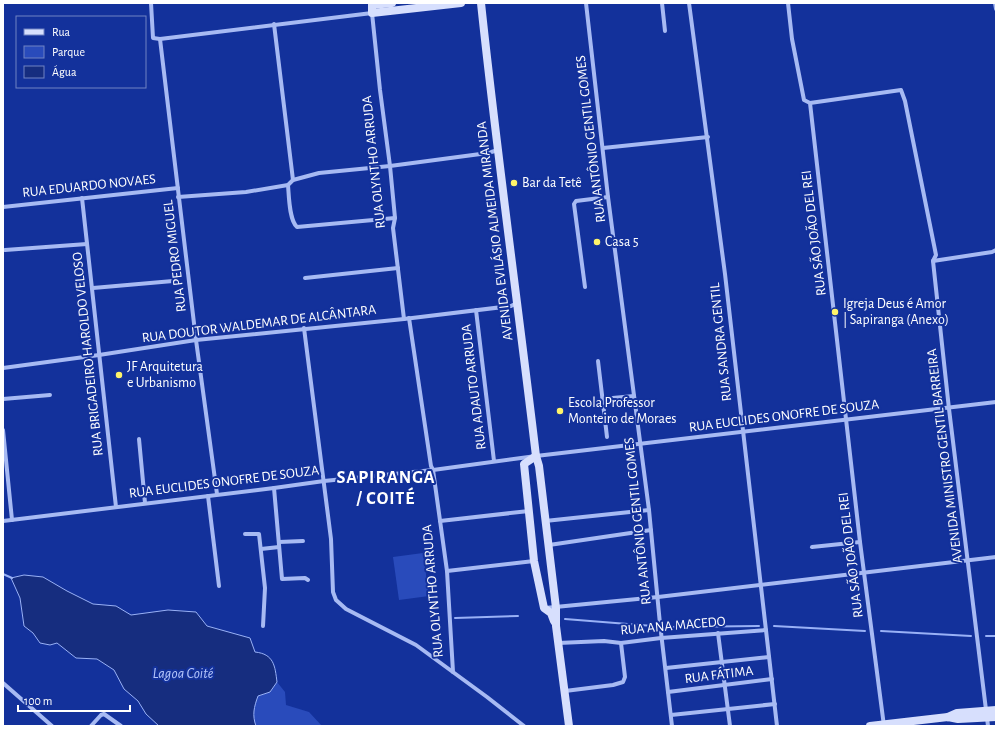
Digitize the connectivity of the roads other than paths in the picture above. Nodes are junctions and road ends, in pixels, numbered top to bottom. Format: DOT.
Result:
graph roads {
  1 [pos="152,3"];
  2 [pos="392,3"];
  3 [pos="461,3"];
  4 [pos="482,3"];
  5 [pos="586,3"];
  6 [pos="662,3"];
  7 [pos="690,3"];
  8 [pos="788,3"];
  9 [pos="995,3"];
  10 [pos="416,6"];
  11 [pos="372,7"];
  12 [pos="996,9"];
  13 [pos="274,24"];
  14 [pos="666,31"];
  15 [pos="160,39"];
  16 [pos="810,103"];
  17 [pos="708,137"];
  18 [pos="603,148"];
  19 [pos="498,150"];
  20 [pos="390,166"];
  21 [pos="293,180"];
  22 [pos="288,185"];
  23 [pos="178,188"];
  24 [pos="178,197"];
  25 [pos="608,197"];
  26 [pos="82,198"];
  27 [pos="3,206"];
  28 [pos="395,218"];
  29 [pos="87,244"];
  30 [pos="5,250"];
  31 [pos="996,250"];
  32 [pos="933,261"];
  33 [pos="398,268"];
  34 [pos="305,278"];
  35 [pos="174,280"];
  36 [pos="585,287"];
  37 [pos="93,288"];
  38 [pos="517,304"];
  39 [pos="476,310"];
  40 [pos="409,318"];
  41 [pos="404,319"];
  42 [pos="304,328"];
  43 [pos="196,340"];
  44 [pos="99,356"];
  45 [pos="598,361"];
  46 [pos="3,368"];
  47 [pos="50,395"];
  48 [pos="634,396"];
  49 [pos="3,399"];
  50 [pos="602,399"];
  51 [pos="996,402"];
  52 [pos="949,408"];
  53 [pos="846,420"];
  54 [pos="3,430"];
  55 [pos="742,432"];
  56 [pos="607,437"];
  57 [pos="139,439"];
  58 [pos="641,444"];
  59 [pos="536,456"];
  60 [pos="494,461"];
  61 [pos="433,470"];
  62 [pos="324,481"];
  63 [pos="274,488"];
  64 [pos="217,494"];
  65 [pos="208,496"];
  66 [pos="145,503"];
  67 [pos="116,508"];
  68 [pos="650,510"];
  69 [pos="529,511"];
  70 [pos="12,520"];
  71 [pos="3,521"];
  72 [pos="440,521"];
  73 [pos="545,521"];
  74 [pos="651,530"];
  75 [pos="245,534"];
  76 [pos="303,541"];
  77 [pos="279,542"];
  78 [pos="860,542"];
  79 [pos="549,545"];
  80 [pos="812,547"];
  81 [pos="279,548"];
  82 [pos="262,549"];
  83 [pos="996,557"];
  84 [pos="968,560"];
  85 [pos="534,561"];
  86 [pos="447,571"];
  87 [pos="864,572"];
  88 [pos="308,580"];
  89 [pos="760,584"];
  90 [pos="219,586"];
  91 [pos="658,597"];
  92 [pos="544,608"];
  93 [pos="556,608"];
  94 [pos="263,626"];
  95 [pos="556,626"];
  96 [pos="766,630"];
  97 [pos="718,633"];
  98 [pos="661,638"];
  99 [pos="558,643"];
  100 [pos="621,643"];
  101 [pos="769,657"];
  102 [pos="722,662"];
  103 [pos="666,668"];
  104 [pos="453,672"];
  105 [pos="772,679"];
  106 [pos="3,683"];
  107 [pos="725,685"];
  108 [pos="565,690"];
  109 [pos="668,692"];
  110 [pos="775,704"];
  111 [pos="728,709"];
  112 [pos="996,710"];
  113 [pos="671,715"];
  114 [pos="996,717"];
  115 [pos="987,718"];
  116 [pos="884,725"];
  117 [pos="52,726"];
  118 [pos="91,726"];
  119 [pos="120,726"];
  120 [pos="524,726"];
  121 [pos="569,726"];
  122 [pos="672,726"];
  123 [pos="730,726"];
  124 [pos="777,726"];
  125 [pos="870,726"];
  1 -- 15 [label="street"];
  2 -- 11 [label="street"];
  3 -- 10 [label="street"];
  4 -- 19 [label="street, AVENIDA EVILÁSIO ALMEIDA MIRANDA"];
  5 -- 18 [label="street, RUA ANTÔNIO GENTIL GOMES"];
  6 -- 14 [label="street"];
  7 -- 17 [label="street, RUA SANDRA GENTIL"];
  8 -- 16 [label="street, RUA SÃO JOÃO DEL REI"];
  9 -- 12 [label="street"];
  10 -- 11 [label="street"];
  11 -- 13 [label="street"];
  11 -- 20 [label="street, RUA OLYNTHO ARRUDA"];
  13 -- 15 [label="street"];
  13 -- 21 [label="street"];
  15 -- 23 [label="street, RUA PEDRO MIGUEL"];
  16 -- 32 [label="street, AVENIDA MINISTRO GENTIL BARREIRA"];
  16 -- 53 [label="street, RUA SÃO JOÃO DEL REI"];
  17 -- 18 [label="street"];
  17 -- 55 [label="street, RUA SANDRA GENTIL"];
  18 -- 25 [label="street, RUA ANTÔNIO GENTIL GOMES"];
  19 -- 20 [label="street"];
  19 -- 38 [label="street, AVENIDA EVILÁSIO ALMEIDA MIRANDA"];
  20 -- 21 [label="street"];
  20 -- 28 [label="street, RUA OLYNTHO ARRUDA"];
  21 -- 22 [label="street"];
  22 -- 24 [label="street"];
  22 -- 28 [label="street"];
  23 -- 24 [label="street, RUA PEDRO MIGUEL"];
  23 -- 26 [label="street, RUA EDUARDO NOVAES"];
  24 -- 43 [label="street, RUA PEDRO MIGUEL"];
  25 -- 36 [label="street"];
  25 -- 48 [label="street, RUA ANTÔNIO GENTIL GOMES"];
  26 -- 27 [label="street, RUA EDUARDO NOVAES"];
  26 -- 29 [label="street, RUA BRIGADEIRO HAROLDO VELOSO"];
  28 -- 33 [label="street, RUA OLYNTHO ARRUDA"];
  29 -- 30 [label="street"];
  29 -- 37 [label="street, RUA BRIGADEIRO HAROLDO VELOSO"];
  31 -- 32 [label="street"];
  32 -- 52 [label="street, AVENIDA MINISTRO GENTIL BARREIRA"];
  33 -- 34 [label="street"];
  33 -- 41 [label="street, RUA OLYNTHO ARRUDA"];
  35 -- 37 [label="street"];
  37 -- 44 [label="street, RUA BRIGADEIRO HAROLDO VELOSO"];
  38 -- 39 [label="street, RUA DOUTOR WALDEMAR DE ALCÂNTARA"];
  38 -- 59 [label="street, AVENIDA EVILÁSIO ALMEIDA MIRANDA"];
  39 -- 40 [label="street, RUA DOUTOR WALDEMAR DE ALCÂNTARA"];
  39 -- 60 [label="street, RUA ADAUTO ARRUDA"];
  40 -- 41 [label="street, RUA DOUTOR WALDEMAR DE ALCÂNTARA"];
  40 -- 61 [label="street, RUA OLYNTHO ARRUDA"];
  41 -- 42 [label="street, RUA DOUTOR WALDEMAR DE ALCÂNTARA"];
  42 -- 43 [label="street, RUA DOUTOR WALDEMAR DE ALCÂNTARA"];
  42 -- 62 [label="street"];
  43 -- 44 [label="street, RUA DOUTOR WALDEMAR DE ALCÂNTARA"];
  43 -- 64 [label="street, RUA PEDRO MIGUEL"];
  44 -- 46 [label="street, RUA DOUTOR WALDEMAR DE ALCÂNTARA"];
  44 -- 67 [label="street, RUA BRIGADEIRO HAROLDO VELOSO"];
  45 -- 50 [label="street"];
  47 -- 49 [label="street"];
  48 -- 50 [label="street"];
  48 -- 58 [label="street, RUA ANTÔNIO GENTIL GOMES"];
  50 -- 56 [label="street"];
  51 -- 52 [label="street, RUA EUCLIDES ONOFRE DE SOUZA"];
  52 -- 53 [label="street, RUA EUCLIDES ONOFRE DE SOUZA"];
  52 -- 84 [label="street, AVENIDA MINISTRO GENTIL BARREIRA"];
  53 -- 55 [label="street, RUA EUCLIDES ONOFRE DE SOUZA"];
  53 -- 78 [label="street, RUA SÃO JOÃO DEL REI"];
  54 -- 70 [label="street"];
  55 -- 58 [label="street, RUA EUCLIDES ONOFRE DE SOUZA"];
  55 -- 89 [label="street, RUA SANDRA GENTIL"];
  57 -- 66 [label="street"];
  58 -- 59 [label="street, RUA EUCLIDES ONOFRE DE SOUZA"];
  58 -- 68 [label="street, RUA ANTÔNIO GENTIL GOMES"];
  59 -- 60 [label="street, RUA EUCLIDES ONOFRE DE SOUZA"];
  59 -- 69 [label="street, AVENIDA EVILÁSIO ALMEIDA MIRANDA"];
  59 -- 73 [label="street, AVENIDA EVILÁSIO ALMEIDA MIRANDA"];
  60 -- 61 [label="street, RUA EUCLIDES ONOFRE DE SOUZA"];
  61 -- 62 [label="street, RUA EUCLIDES ONOFRE DE SOUZA"];
  61 -- 72 [label="street, RUA OLYNTHO ARRUDA"];
  62 -- 63 [label="street, RUA EUCLIDES ONOFRE DE SOUZA"];
  62 -- 104 [label="street"];
  63 -- 64 [label="street, RUA EUCLIDES ONOFRE DE SOUZA"];
  63 -- 77 [label="street"];
  64 -- 65 [label="street, RUA EUCLIDES ONOFRE DE SOUZA"];
  65 -- 66 [label="street, RUA EUCLIDES ONOFRE DE SOUZA"];
  65 -- 90 [label="street"];
  66 -- 67 [label="street, RUA EUCLIDES ONOFRE DE SOUZA"];
  67 -- 70 [label="street, RUA EUCLIDES ONOFRE DE SOUZA"];
  68 -- 73 [label="street"];
  68 -- 74 [label="street, RUA ANTÔNIO GENTIL GOMES"];
  69 -- 72 [label="street"];
  69 -- 85 [label="street, AVENIDA EVILÁSIO ALMEIDA MIRANDA"];
  70 -- 71 [label="street, RUA EUCLIDES ONOFRE DE SOUZA"];
  72 -- 86 [label="street, RUA OLYNTHO ARRUDA"];
  73 -- 79 [label="street, AVENIDA EVILÁSIO ALMEIDA MIRANDA"];
  74 -- 79 [label="street"];
  74 -- 91 [label="street, RUA ANTÔNIO GENTIL GOMES"];
  75 -- 82 [label="street"];
  76 -- 77 [label="street"];
  77 -- 81 [label="street"];
  78 -- 80 [label="street"];
  78 -- 87 [label="street, RUA SÃO JOÃO DEL REI"];
  79 -- 93 [label="street, AVENIDA EVILÁSIO ALMEIDA MIRANDA"];
  81 -- 82 [label="street"];
  81 -- 88 [label="street"];
  82 -- 94 [label="street"];
  83 -- 84 [label="street"];
  84 -- 87 [label="street"];
  84 -- 115 [label="street, AVENIDA MINISTRO GENTIL BARREIRA"];
  85 -- 86 [label="street"];
  85 -- 92 [label="street, AVENIDA EVILÁSIO ALMEIDA MIRANDA"];
  86 -- 104 [label="street, RUA OLYNTHO ARRUDA"];
  87 -- 89 [label="street"];
  87 -- 116 [label="street, RUA SÃO JOÃO DEL REI"];
  89 -- 91 [label="street"];
  89 -- 96 [label="street, RUA SANDRA GENTIL"];
  91 -- 93 [label="street"];
  91 -- 98 [label="street, RUA ANTÔNIO GENTIL GOMES"];
  92 -- 93 [label="street"];
  92 -- 95 [label="street, AVENIDA EVILÁSIO ALMEIDA MIRANDA"];
  93 -- 95 [label="street, AVENIDA EVILÁSIO ALMEIDA MIRANDA"];
  95 -- 99 [label="street, AVENIDA EVILÁSIO ALMEIDA MIRANDA"];
  96 -- 97 [label="street, RUA ANA MACEDO"];
  96 -- 101 [label="street, RUA SANDRA GENTIL"];
  97 -- 98 [label="street, RUA ANA MACEDO"];
  97 -- 102 [label="street"];
  98 -- 100 [label="street, RUA ANA MACEDO"];
  98 -- 103 [label="street, RUA ANTÔNIO GENTIL GOMES"];
  99 -- 100 [label="street, RUA ANA MACEDO"];
  99 -- 108 [label="street, AVENIDA EVILÁSIO ALMEIDA MIRANDA"];
  100 -- 108 [label="street"];
  101 -- 102 [label="street"];
  101 -- 105 [label="street, RUA SANDRA GENTIL"];
  102 -- 103 [label="street"];
  102 -- 107 [label="street"];
  103 -- 109 [label="street, RUA ANTÔNIO GENTIL GOMES"];
  104 -- 120 [label="street"];
  105 -- 107 [label="street, RUA FÁTIMA"];
  105 -- 110 [label="street, RUA SANDRA GENTIL"];
  106 -- 117 [label="street"];
  107 -- 109 [label="street, RUA FÁTIMA"];
  107 -- 111 [label="street"];
  108 -- 121 [label="street, AVENIDA EVILÁSIO ALMEIDA MIRANDA"];
  109 -- 113 [label="street, RUA ANTÔNIO GENTIL GOMES"];
  110 -- 111 [label="street"];
  110 -- 124 [label="street, RUA SANDRA GENTIL"];
  111 -- 113 [label="street"];
  111 -- 123 [label="street"];
  112 -- 115 [label="street"];
  113 -- 122 [label="street, RUA ANTÔNIO GENTIL GOMES"];
  114 -- 115 [label="street"];
  115 -- 116 [label="street"];
  116 -- 125 [label="street"];
  118 -- 119 [label="street"];
}
